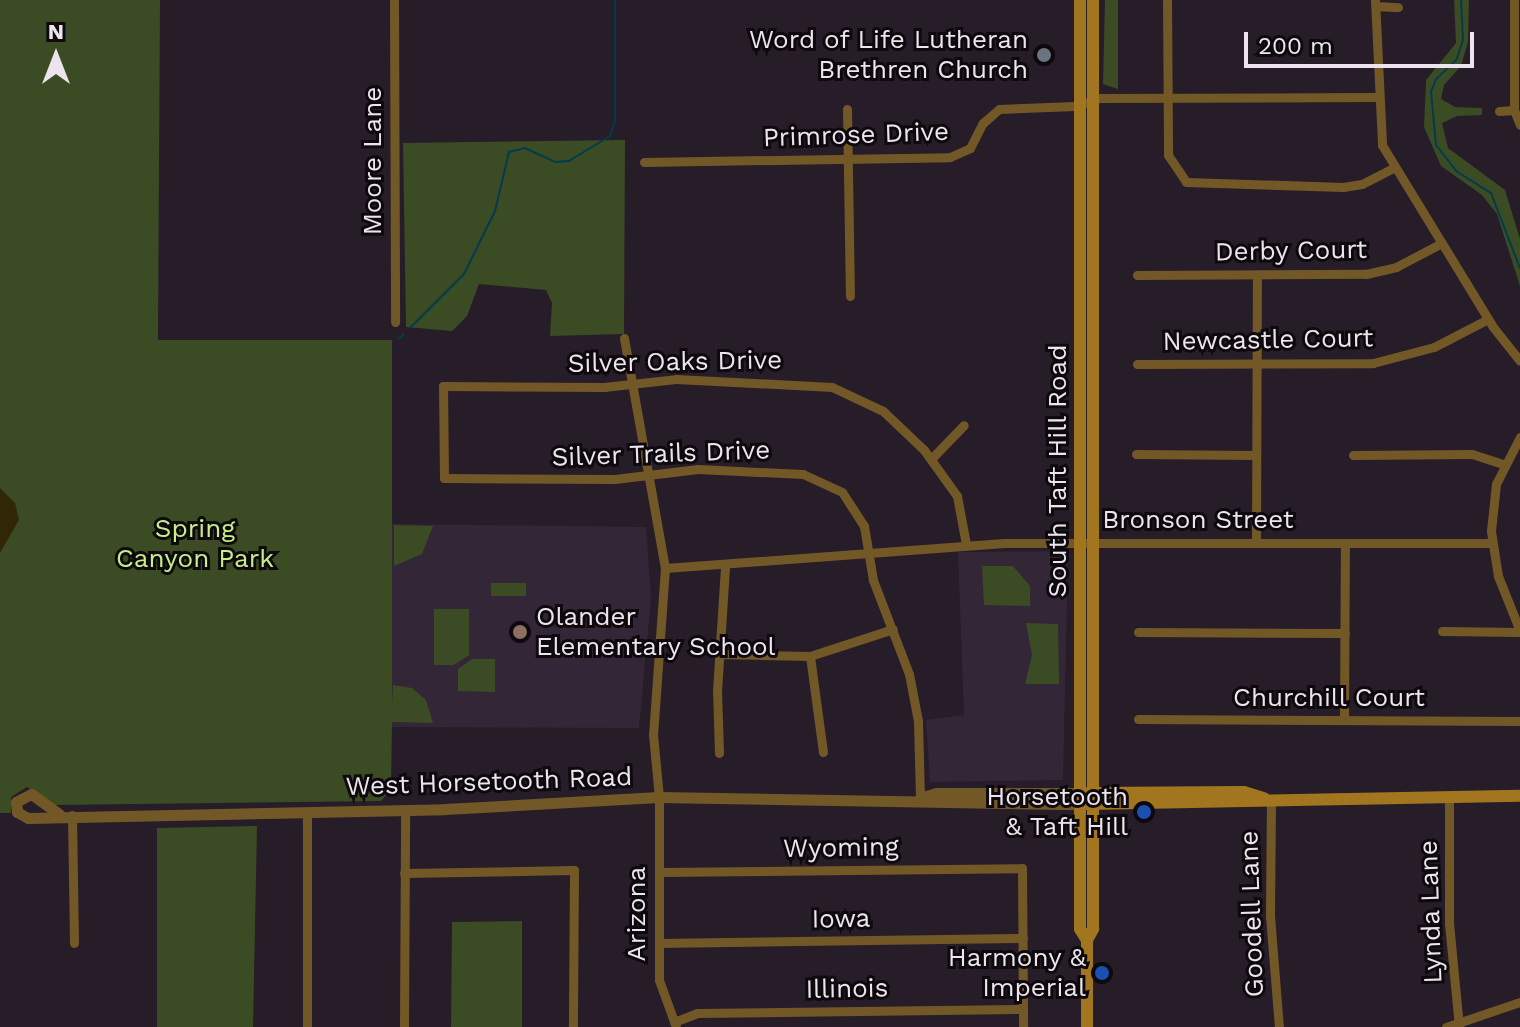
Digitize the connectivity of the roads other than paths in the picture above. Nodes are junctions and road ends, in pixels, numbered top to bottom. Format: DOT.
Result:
graph roads {
  1 [pos="394,0"];
  2 [pos="1080,0"];
  3 [pos="1093,0"];
  4 [pos="1167,0"];
  5 [pos="1514,0"];
  6 [pos="1376,3"];
  7 [pos="1398,7"];
  8 [pos="1167,97"];
  9 [pos="1377,97"];
  10 [pos="1093,99"];
  11 [pos="1080,105"];
  12 [pos="847,109"];
  13 [pos="1514,110"];
  14 [pos="1499,111"];
  15 [pos="1520,125"];
  16 [pos="849,158"];
  17 [pos="644,162"];
  18 [pos="1393,168"];
  19 [pos="1178,176"];
  20 [pos="1170,184"];
  21 [pos="1440,244"];
  22 [pos="1137,275"];
  23 [pos="1257,276"];
  24 [pos="850,296"];
  25 [pos="1488,319"];
  26 [pos="395,322"];
  27 [pos="624,338"];
  28 [pos="1520,361"];
  29 [pos="1137,364"];
  30 [pos="1256,364"];
  31 [pos="628,383"];
  32 [pos="964,425"];
  33 [pos="1520,437"];
  34 [pos="1136,454"];
  35 [pos="1256,455"];
  36 [pos="1353,455"];
  37 [pos="931,459"];
  38 [pos="1505,465"];
  39 [pos="650,477"];
  40 [pos="444,478"];
  41 [pos="1087,542"];
  42 [pos="1256,542"];
  43 [pos="1345,543"];
  44 [pos="1492,543"];
  45 [pos="966,544"];
  46 [pos="869,554"];
  47 [pos="725,566"];
  48 [pos="665,568"];
  49 [pos="893,629"];
  50 [pos="1442,631"];
  51 [pos="1138,632"];
  52 [pos="1520,632"];
  53 [pos="1345,633"];
  54 [pos="720,654"];
  55 [pos="810,656"];
  56 [pos="1138,719"];
  57 [pos="1344,719"];
  58 [pos="1520,721"];
  59 [pos="823,752"];
  60 [pos="719,753"];
  61 [pos="1449,796"];
  62 [pos="1520,796"];
  63 [pos="659,797"];
  64 [pos="920,798"];
  65 [pos="1087,798"];
  66 [pos="1271,799"];
  67 [pos="405,810"];
  68 [pos="307,812"];
  69 [pos="66,814"];
  70 [pos="659,872"];
  71 [pos="404,873"];
  72 [pos="1023,938"];
  73 [pos="74,943"];
  74 [pos="659,943"];
  75 [pos="1520,1002"];
  76 [pos="1023,1009"];
  77 [pos="675,1024"];
  78 [pos="1458,1025"];
  79 [pos="307,1027"];
  80 [pos="404,1027"];
  81 [pos="573,1027"];
  82 [pos="1023,1027"];
  83 [pos="1087,1027"];
  84 [pos="1279,1027"];
  85 [pos="1446,1027"];
  1 -- 26 [label="street, Moore Lane"];
  2 -- 11 [label="main road, South Taft Hill Road"];
  3 -- 10 [label="main road, South Taft Hill Road"];
  4 -- 8 [label="street"];
  5 -- 13 [label="street"];
  6 -- 7 [label="street"];
  6 -- 9 [label="street"];
  8 -- 9 [label="street"];
  8 -- 10 [label="street"];
  8 -- 19 [label="street"];
  9 -- 18 [label="street"];
  10 -- 11 [label="street, Primrose Drive"];
  10 -- 41 [label="main road, South Taft Hill Road"];
  11 -- 16 [label="street, Primrose Drive"];
  11 -- 41 [label="main road, South Taft Hill Road"];
  12 -- 16 [label="street"];
  13 -- 14 [label="street"];
  13 -- 15 [label="street"];
  16 -- 17 [label="street, Primrose Drive"];
  16 -- 24 [label="street"];
  18 -- 19 [label="street"];
  18 -- 21 [label="street"];
  19 -- 20 [label="street"];
  21 -- 23 [label="street, Derby Court"];
  21 -- 25 [label="street"];
  22 -- 23 [label="street, Derby Court"];
  23 -- 30 [label="street"];
  25 -- 28 [label="street"];
  25 -- 30 [label="street, Newcastle Court"];
  27 -- 31 [label="street, Arizona"];
  29 -- 30 [label="street, Newcastle Court"];
  30 -- 35 [label="street"];
  31 -- 37 [label="street, Silver Oaks Drive"];
  31 -- 39 [label="street, Arizona"];
  31 -- 40 [label="street, Silver Oaks Drive"];
  32 -- 37 [label="street"];
  33 -- 38 [label="street"];
  34 -- 35 [label="street"];
  35 -- 42 [label="street"];
  36 -- 38 [label="street"];
  37 -- 45 [label="street, Silver Oaks Drive"];
  38 -- 44 [label="street"];
  39 -- 40 [label="street, Silver Trails Drive"];
  39 -- 46 [label="street, Silver Trails Drive"];
  39 -- 48 [label="street, Arizona"];
  41 -- 42 [label="street, Bronson Street"];
  41 -- 45 [label="street, Bronson Street"];
  41 -- 65 [label="main road, South Taft Hill Road"];
  42 -- 43 [label="street, Bronson Street"];
  43 -- 44 [label="street, Bronson Street"];
  43 -- 53 [label="street"];
  44 -- 52 [label="street"];
  45 -- 46 [label="street, Bronson Street"];
  46 -- 47 [label="street, Bronson Street"];
  46 -- 49 [label="street, Silver Trails Drive"];
  47 -- 48 [label="street, Bronson Street"];
  47 -- 54 [label="street"];
  48 -- 63 [label="street, Arizona"];
  49 -- 55 [label="street"];
  49 -- 64 [label="street, Silver Trails Drive"];
  50 -- 52 [label="street"];
  51 -- 53 [label="street"];
  53 -- 57 [label="street"];
  54 -- 55 [label="street"];
  54 -- 60 [label="street"];
  55 -- 59 [label="street"];
  56 -- 57 [label="street, Churchill Court"];
  57 -- 58 [label="street, Churchill Court"];
  61 -- 62 [label="main road, West Horsetooth Road"];
  61 -- 66 [label="main road, West Horsetooth Road"];
  61 -- 78 [label="street, Lynda Lane"];
  63 -- 64 [label="street, West Horsetooth Road"];
  63 -- 67 [label="street, West Horsetooth Road"];
  63 -- 70 [label="street, Arizona"];
  64 -- 65 [label="street, West Horsetooth Road"];
  65 -- 66 [label="main road, West Horsetooth Road"];
  65 -- 83 [label="main road, South Taft Hill Road"];
  66 -- 84 [label="street, Goodell Lane"];
  67 -- 68 [label="street, West Horsetooth Road"];
  67 -- 71 [label="street"];
  68 -- 69 [label="street, West Horsetooth Road"];
  68 -- 79 [label="street"];
  69 -- 73 [label="street"];
  70 -- 72 [label="street, Wyoming"];
  70 -- 74 [label="street, Arizona"];
  71 -- 80 [label="street"];
  71 -- 81 [label="street"];
  72 -- 74 [label="street, Iowa"];
  72 -- 76 [label="street"];
  74 -- 77 [label="street, Arizona"];
  75 -- 78 [label="street"];
  76 -- 77 [label="street, Illinois"];
  76 -- 82 [label="street"];
  78 -- 85 [label="street"];
}
